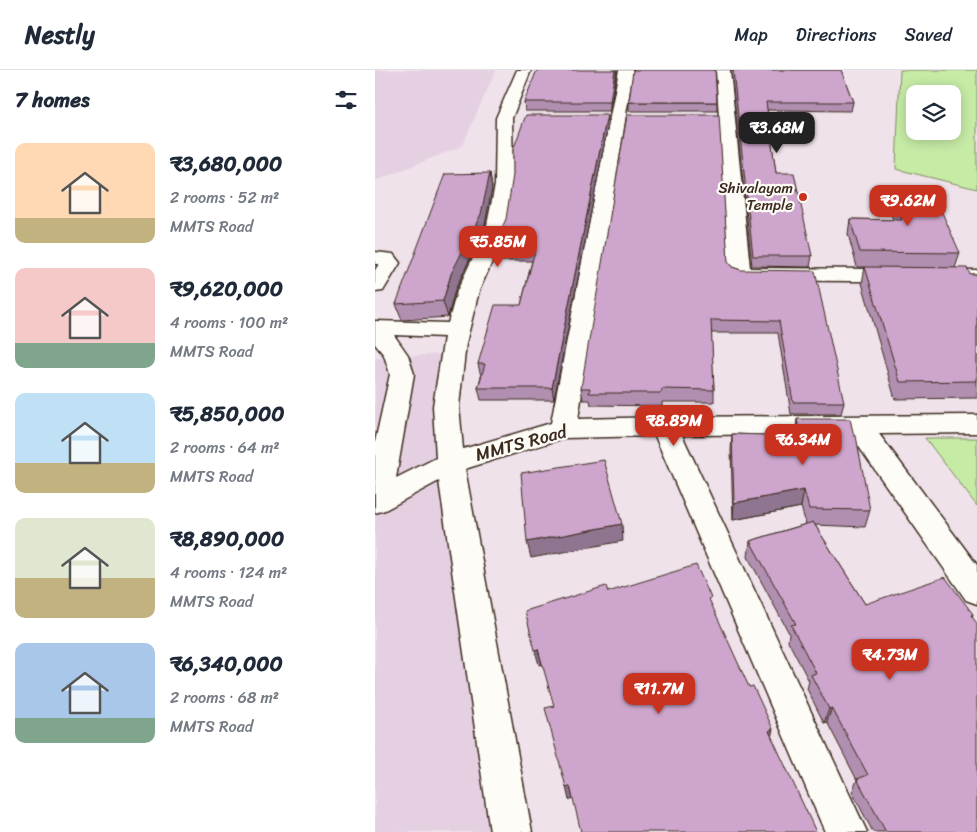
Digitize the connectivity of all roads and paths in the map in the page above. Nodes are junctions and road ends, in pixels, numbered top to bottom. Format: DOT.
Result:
graph roads {
  1 [pos="525,70"];
  2 [pos="626,70"];
  3 [pos="723,70"];
  4 [pos="708,118"];
  5 [pos="727,118"];
  6 [pos="375,258"];
  7 [pos="977,276"];
  8 [pos="375,286"];
  9 [pos="375,328"];
  10 [pos="457,330"];
  11 [pos="375,334"];
  12 [pos="857,424"];
  13 [pos="977,424"];
  14 [pos="664,426"];
  15 [pos="563,429"];
  16 [pos="450,462"];
  17 [pos="376,501"];
  18 [pos="977,590"];
  19 [pos="511,832"];
  20 [pos="845,832"];
  1 -- 10 [label="street"];
  2 -- 15 [label="street"];
  3 -- 5 [label="street"];
  4 -- 5 [label="street"];
  5 -- 7 [label="street"];
  6 -- 8 [label="street"];
  9 -- 10 [label="street"];
  10 -- 16 [label="street"];
  11 -- 17 [label="street"];
  12 -- 13 [label="street, MMTS Road"];
  12 -- 14 [label="street, MMTS Road"];
  12 -- 18 [label="street"];
  14 -- 15 [label="street, MMTS Road"];
  14 -- 20 [label="street"];
  15 -- 16 [label="street, MMTS Road"];
  16 -- 17 [label="street, MMTS Road"];
  16 -- 19 [label="street"];
}
